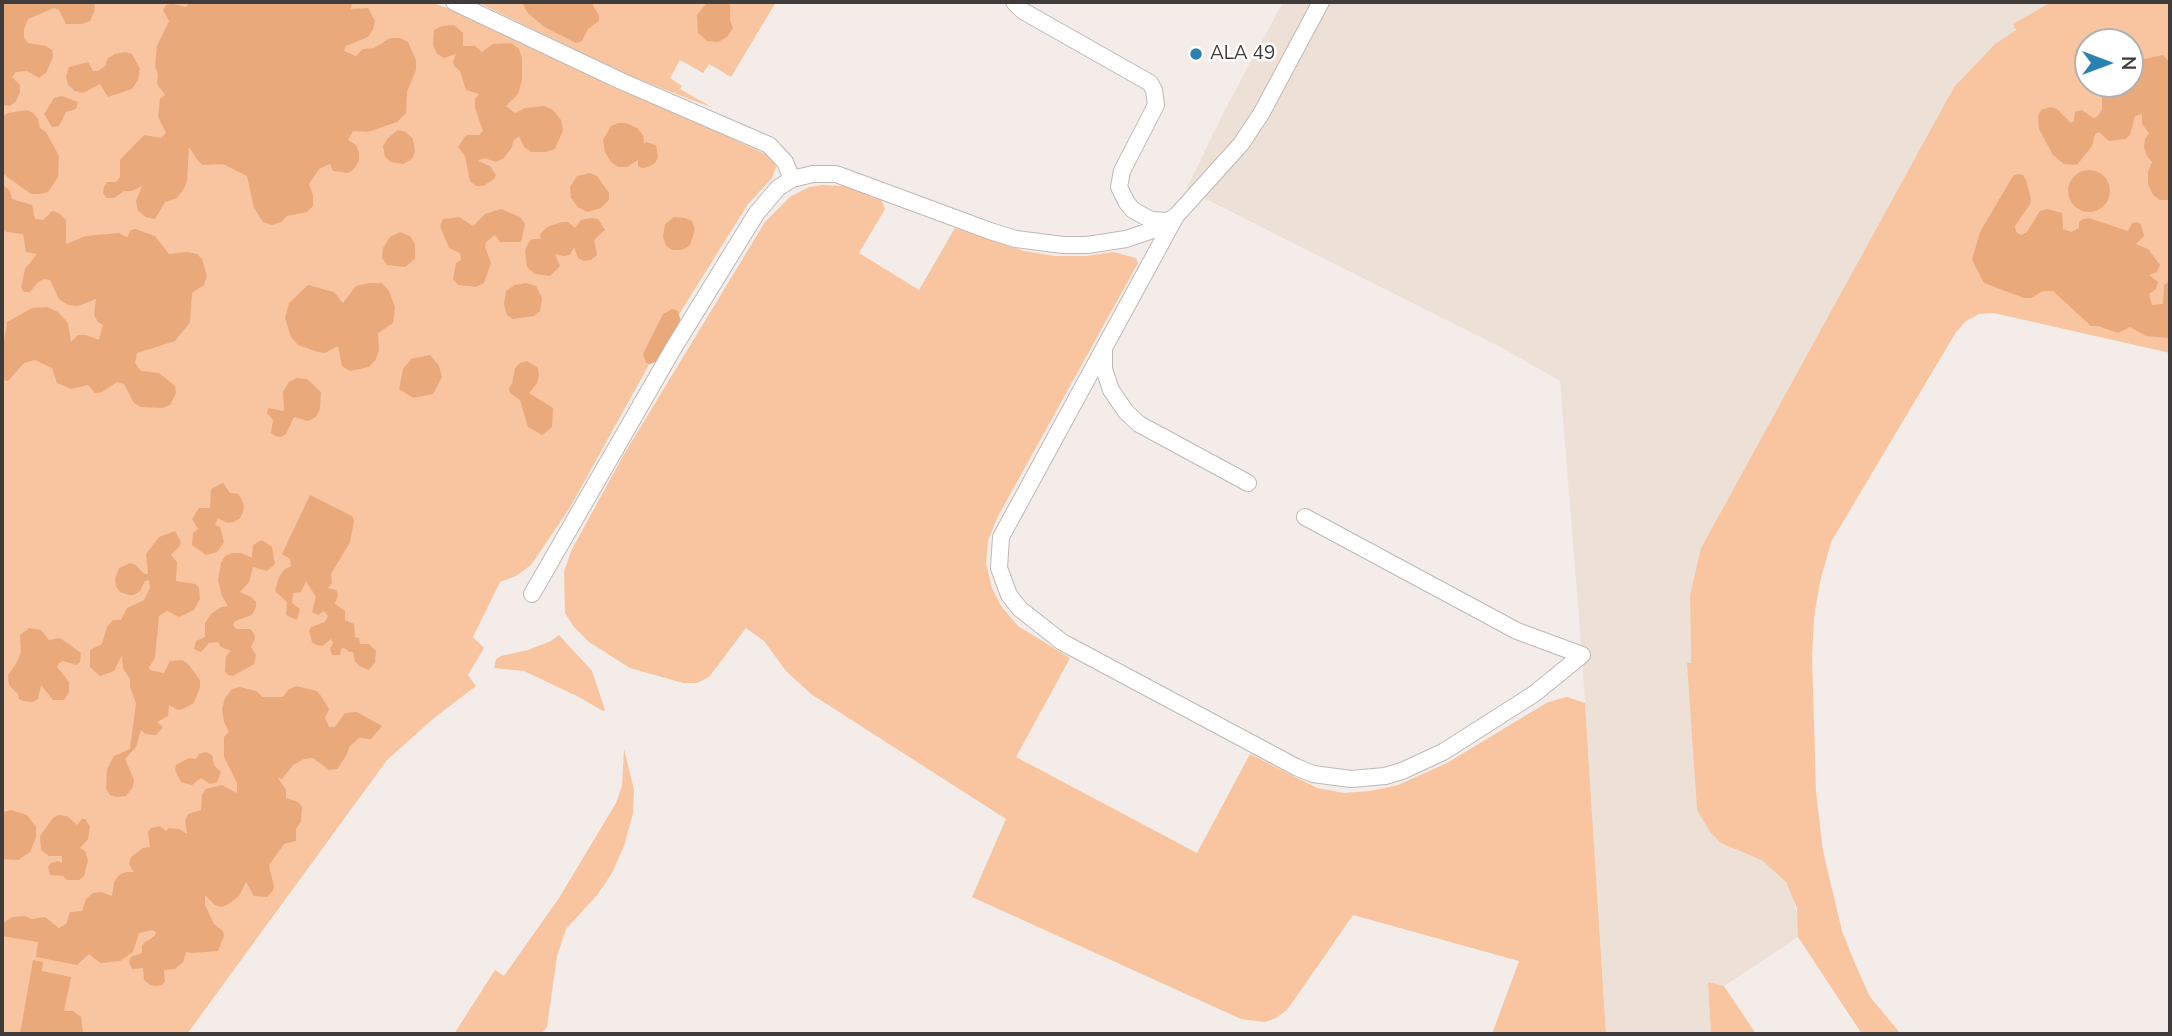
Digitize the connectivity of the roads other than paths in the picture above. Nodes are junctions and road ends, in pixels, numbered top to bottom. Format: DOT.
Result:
graph roads {
  1 [pos="454,2"];
  2 [pos="1013,2"];
  3 [pos="1321,2"];
  4 [pos="792,179"];
  5 [pos="1173,219"];
  6 [pos="1104,348"];
  7 [pos="1248,483"];
  8 [pos="1305,517"];
  9 [pos="532,594"];
  1 -- 4 [label="lane"];
  2 -- 5 [label="lane"];
  3 -- 5 [label="lane"];
  4 -- 5 [label="lane"];
  4 -- 9 [label="lane"];
  5 -- 6 [label="lane"];
  6 -- 7 [label="lane"];
  6 -- 8 [label="lane"];
}
